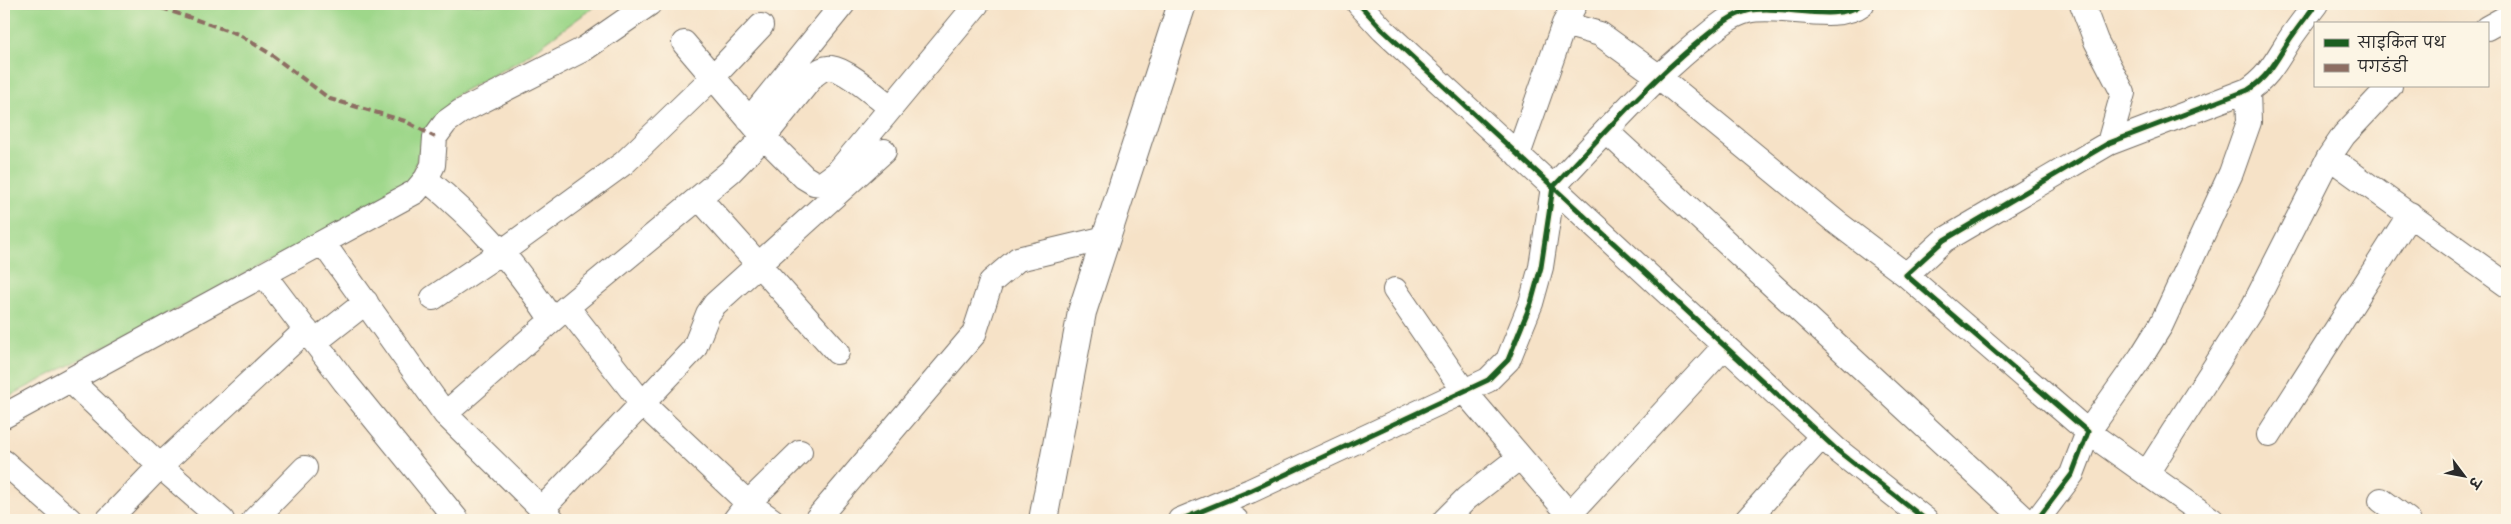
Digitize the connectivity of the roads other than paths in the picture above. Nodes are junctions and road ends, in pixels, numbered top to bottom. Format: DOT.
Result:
graph roads {
  1 [pos="649,4"];
  2 [pos="843,4"];
  3 [pos="977,4"];
  4 [pos="1182,4"];
  5 [pos="1359,4"];
  6 [pos="1862,4"];
  7 [pos="2082,4"];
  8 [pos="2316,4"];
  9 [pos="1569,14"];
  10 [pos="2507,17"];
  11 [pos="761,26"];
  12 [pos="2488,27"];
  13 [pos="684,42"];
  14 [pos="1658,76"];
  15 [pos="713,77"];
  16 [pos="2388,88"];
  17 [pos="2248,90"];
  18 [pos="892,108"];
  19 [pos="756,129"];
  20 [pos="1606,131"];
  21 [pos="2109,143"];
  22 [pos="884,151"];
  23 [pos="1518,155"];
  24 [pos="2329,157"];
  25 [pos="426,179"];
  26 [pos="1553,187"];
  27 [pos="700,198"];
  28 [pos="2410,214"];
  29 [pos="1106,238"];
  30 [pos="323,243"];
  31 [pos="503,251"];
  32 [pos="760,264"];
  33 [pos="264,275"];
  34 [pos="1906,276"];
  35 [pos="2507,285"];
  36 [pos="1394,290"];
  37 [pos="433,298"];
  38 [pos="366,302"];
  39 [pos="560,314"];
  40 [pos="311,336"];
  41 [pos="1725,346"];
  42 [pos="837,352"];
  43 [pos="71,382"];
  44 [pos="1464,392"];
  45 [pos="642,403"];
  46 [pos="445,414"];
  47 [pos="4,416"];
  48 [pos="2088,432"];
  49 [pos="2269,435"];
  50 [pos="1822,436"];
  51 [pos="800,452"];
  52 [pos="1520,457"];
  53 [pos="160,466"];
  54 [pos="305,468"];
  55 [pos="6,469"];
  56 [pos="2147,474"];
  57 [pos="2381,500"];
  58 [pos="1214,506"];
  59 [pos="742,512"];
  60 [pos="548,514"];
  61 [pos="1572,517"];
  62 [pos="70,520"];
  63 [pos="108,520"];
  64 [pos="222,520"];
  65 [pos="254,520"];
  66 [pos="457,520"];
  67 [pos="772,520"];
  68 [pos="816,520"];
  69 [pos="1043,520"];
  70 [pos="1180,520"];
  71 [pos="1236,520"];
  72 [pos="1445,520"];
  73 [pos="1747,520"];
  74 [pos="1926,520"];
  75 [pos="2026,520"];
  76 [pos="2037,520"];
  77 [pos="2212,520"];
  78 [pos="2408,520"];
  1 -- 25 [label="street"];
  2 -- 19 [label="street"];
  3 -- 18 [label="street"];
  4 -- 29 [label="main road"];
  5 -- 23 [label="street"];
  6 -- 14 [label="street"];
  7 -- 21 [label="street"];
  8 -- 17 [label="street"];
  9 -- 14 [label="street"];
  9 -- 23 [label="street"];
  10 -- 12 [label="street"];
  11 -- 15 [label="street"];
  13 -- 15 [label="street"];
  14 -- 20 [label="street"];
  14 -- 34 [label="street"];
  15 -- 19 [label="street"];
  15 -- 31 [label="street"];
  16 -- 24 [label="street"];
  17 -- 21 [label="street"];
  17 -- 48 [label="street"];
  18 -- 19 [label="street"];
  18 -- 19 [label="street"];
  19 -- 27 [label="street"];
  20 -- 26 [label="street"];
  20 -- 75 [label="street"];
  21 -- 34 [label="street"];
  22 -- 32 [label="street"];
  23 -- 26 [label="street"];
  24 -- 28 [label="street"];
  24 -- 56 [label="street"];
  25 -- 30 [label="street"];
  25 -- 31 [label="street"];
  26 -- 41 [label="street"];
  26 -- 44 [label="street"];
  27 -- 32 [label="street"];
  27 -- 39 [label="street"];
  28 -- 35 [label="street"];
  28 -- 49 [label="street"];
  29 -- 68 [label="street"];
  29 -- 69 [label="main road"];
  30 -- 33 [label="street"];
  30 -- 38 [label="street"];
  31 -- 37 [label="street"];
  31 -- 39 [label="street"];
  32 -- 42 [label="street"];
  32 -- 45 [label="street"];
  33 -- 40 [label="street"];
  33 -- 43 [label="street"];
  34 -- 48 [label="street"];
  36 -- 44 [label="street"];
  38 -- 40 [label="street"];
  38 -- 46 [label="street"];
  39 -- 45 [label="street"];
  39 -- 46 [label="street"];
  40 -- 53 [label="street"];
  40 -- 66 [label="street"];
  41 -- 50 [label="street"];
  41 -- 61 [label="street"];
  43 -- 47 [label="street"];
  43 -- 53 [label="street"];
  44 -- 52 [label="street"];
  44 -- 58 [label="street"];
  45 -- 59 [label="street"];
  45 -- 60 [label="street"];
  46 -- 60 [label="street"];
  48 -- 56 [label="street"];
  48 -- 76 [label="street"];
  50 -- 73 [label="street"];
  50 -- 74 [label="street"];
  51 -- 59 [label="street"];
  52 -- 61 [label="street"];
  52 -- 72 [label="street"];
  53 -- 63 [label="street"];
  53 -- 64 [label="street"];
  54 -- 65 [label="street"];
  55 -- 62 [label="street"];
  56 -- 77 [label="street"];
  57 -- 78 [label="street"];
  58 -- 70 [label="street"];
  58 -- 71 [label="street"];
  59 -- 67 [label="street"];
}
